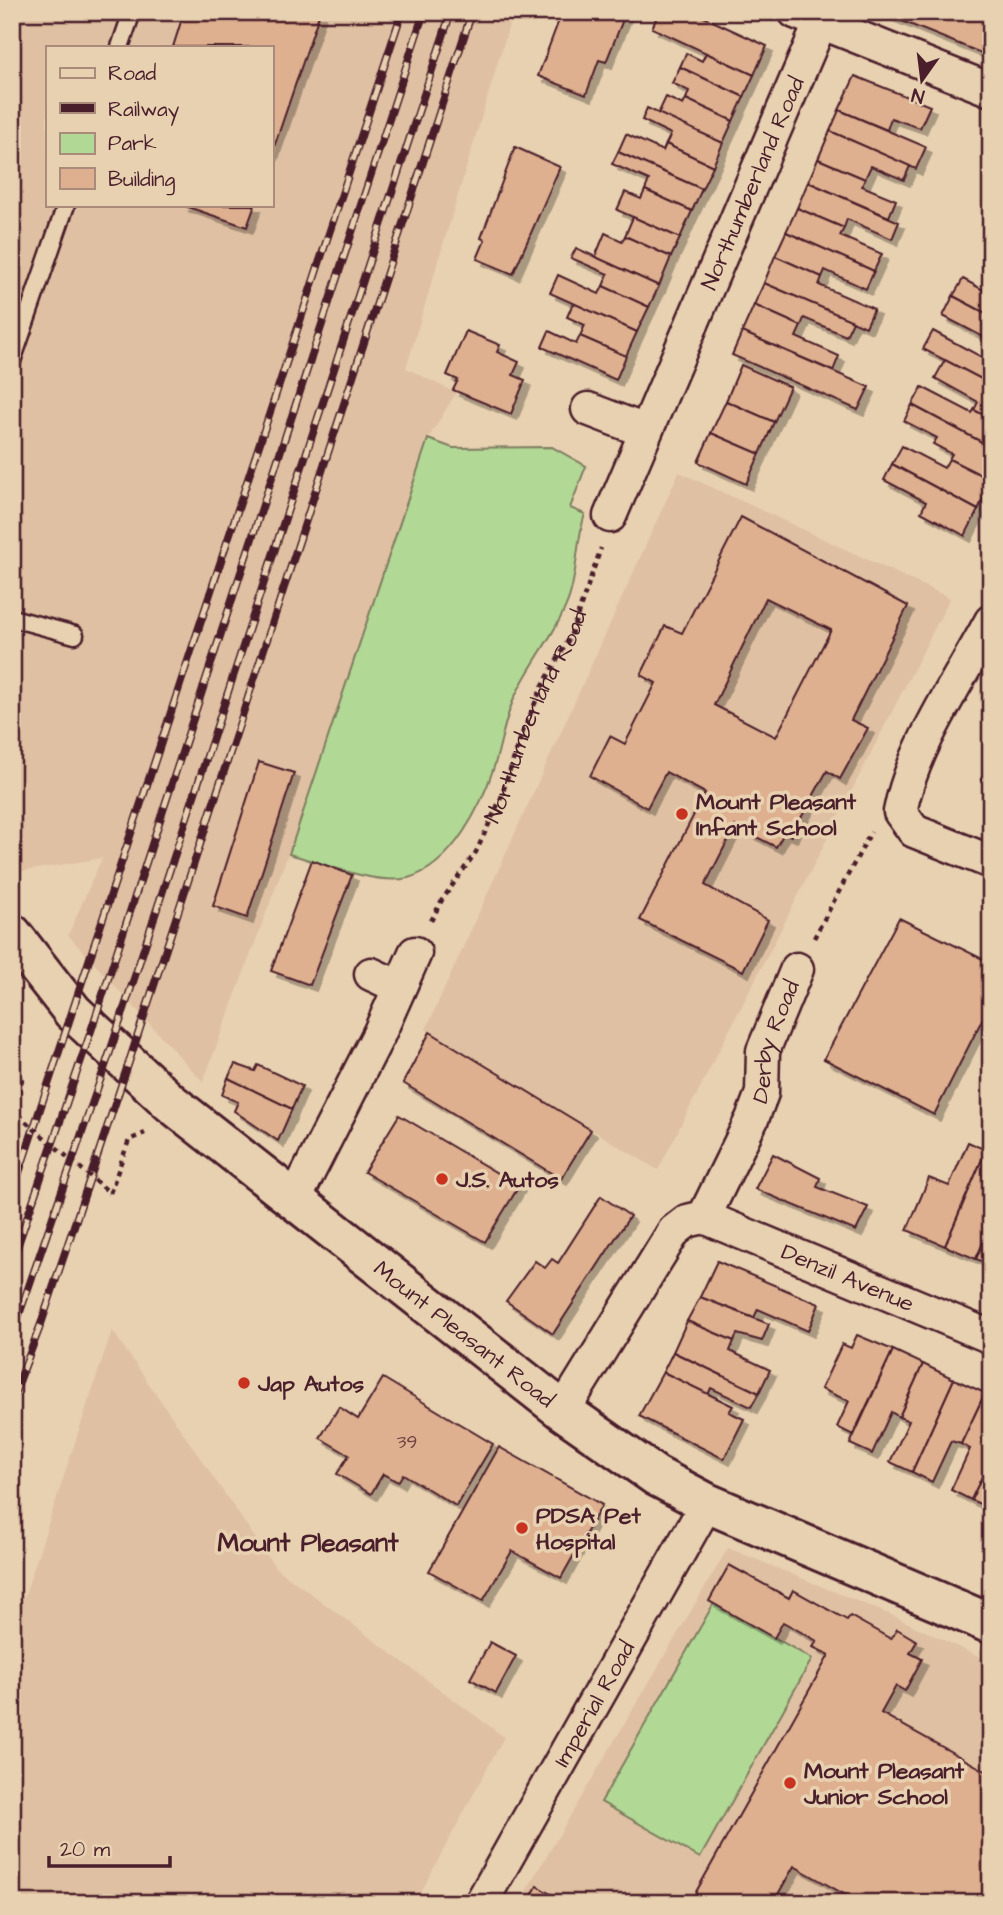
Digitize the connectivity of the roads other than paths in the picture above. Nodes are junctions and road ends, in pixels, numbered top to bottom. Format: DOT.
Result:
graph roads {
  1 [pos="132,12"];
  2 [pos="814,16"];
  3 [pos="120,46"];
  4 [pos="991,90"];
  5 [pos="66,206"];
  6 [pos="12,361"];
  7 [pos="588,409"];
  8 [pos="645,431"];
  9 [pos="610,516"];
  10 [pos="12,618"];
  11 [pos="991,621"];
  12 [pos="75,635"];
  13 [pos="991,862"];
  14 [pos="12,934"];
  15 [pos="415,953"];
  16 [pos="797,969"];
  17 [pos="295,1199"];
  18 [pos="704,1217"];
  19 [pos="991,1337"];
  20 [pos="563,1411"];
  21 [pos="707,1503"];
  22 [pos="991,1624"];
  23 [pos="481,1903"];
  1 -- 3 [label="lane"];
  2 -- 4 [label="street"];
  2 -- 8 [label="street, Northumberland Road"];
  5 -- 6 [label="lane"];
  7 -- 8 [label="street"];
  8 -- 9 [label="street, Northumberland Road"];
  10 -- 12 [label="lane"];
  11 -- 13 [label="street"];
  14 -- 17 [label="street, Mount Pleasant Road"];
  15 -- 17 [label="street"];
  16 -- 18 [label="street, Derby Road"];
  17 -- 20 [label="street, Mount Pleasant Road"];
  18 -- 19 [label="street, Denzil Avenue"];
  18 -- 20 [label="street"];
  20 -- 21 [label="street, Mount Pleasant Road"];
  21 -- 22 [label="street, Mount Pleasant Road"];
  21 -- 23 [label="street, Imperial Road"];
}
